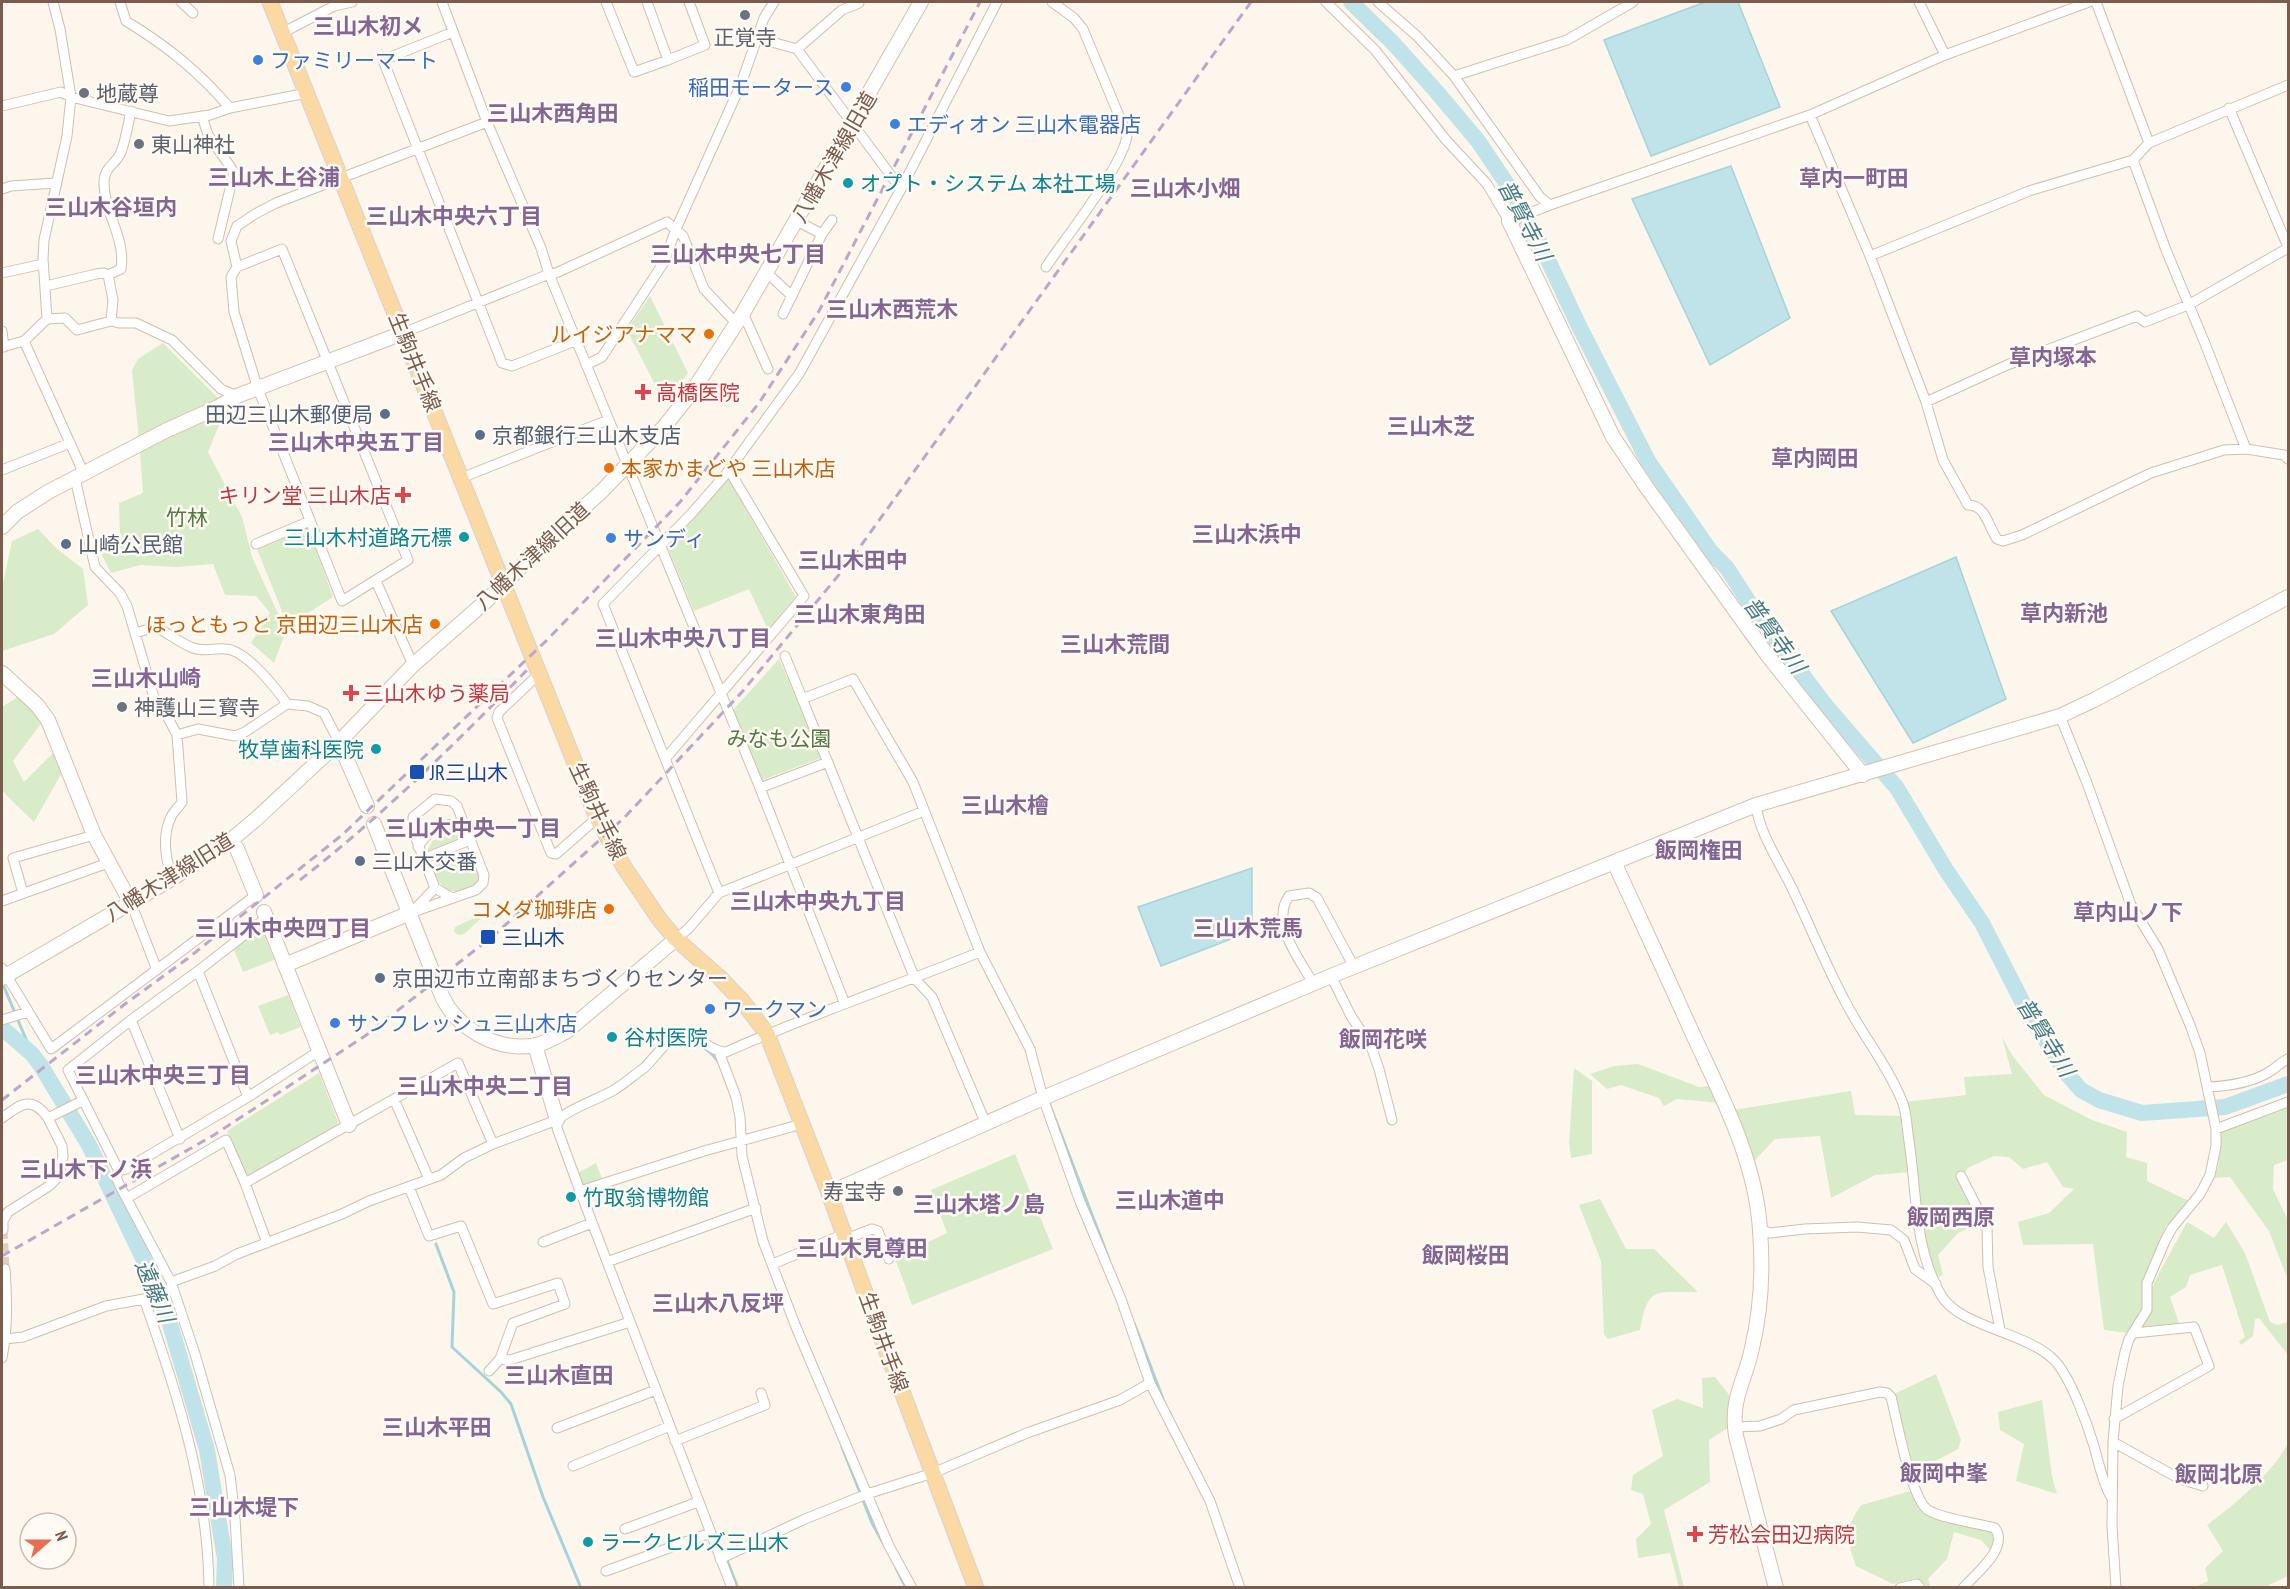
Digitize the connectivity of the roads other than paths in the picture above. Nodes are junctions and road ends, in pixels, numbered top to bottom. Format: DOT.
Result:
graph roads {
  1 [pos="54,2"];
  2 [pos="120,2"];
  3 [pos="181,2"];
  4 [pos="270,2"];
  5 [pos="351,2"];
  6 [pos="442,2"];
  7 [pos="606,2"];
  8 [pos="647,2"];
  9 [pos="689,2"];
  10 [pos="774,2"];
  11 [pos="835,2"];
  12 [pos="921,2"];
  13 [pos="997,2"];
  14 [pos="1052,2"];
  15 [pos="1326,2"];
  16 [pos="1378,2"];
  17 [pos="1634,2"];
  18 [pos="1919,2"];
  19 [pos="2089,2"];
  20 [pos="2096,2"];
  21 [pos="859,3"];
  22 [pos="842,10"];
  23 [pos="193,12"];
  24 [pos="453,32"];
  25 [pos="282,33"];
  26 [pos="757,38"];
  27 [pos="797,49"];
  28 [pos="1945,55"];
  29 [pos="668,60"];
  30 [pos="1454,76"];
  31 [pos="2289,85"];
  32 [pos="307,93"];
  33 [pos="71,97"];
  34 [pos="2,105"];
  35 [pos="230,108"];
  36 [pos="2229,108"];
  37 [pos="131,111"];
  38 [pos="1810,115"];
  39 [pos="202,116"];
  40 [pos="486,122"];
  41 [pos="852,125"];
  42 [pos="2149,143"];
  43 [pos="418,148"];
  44 [pos="2133,160"];
  45 [pos="341,178"];
  46 [pos="56,183"];
  47 [pos="2,189"];
  48 [pos="901,189"];
  49 [pos="1545,207"];
  50 [pos="832,220"];
  51 [pos="1511,220"];
  52 [pos="797,221"];
  53 [pos="676,229"];
  54 [pos="822,234"];
  55 [pos="218,239"];
  56 [pos="2289,247"];
  57 [pos="1870,256"];
  58 [pos="43,264"];
  59 [pos="237,267"];
  60 [pos="1046,267"];
  61 [pos="2,273"];
  62 [pos="767,273"];
  63 [pos="549,274"];
  64 [pos="108,275"];
  65 [pos="46,286"];
  66 [pos="792,296"];
  67 [pos="478,303"];
  68 [pos="2188,305"];
  69 [pos="783,314"];
  70 [pos="48,319"];
  71 [pos="740,319"];
  72 [pos="111,321"];
  73 [pos="2,331"];
  74 [pos="403,333"];
  75 [pos="24,341"];
  76 [pos="575,341"];
  77 [pos="2,347"];
  78 [pos="327,362"];
  79 [pos="586,365"];
  80 [pos="768,369"];
  81 [pos="258,389"];
  82 [pos="237,396"];
  83 [pos="1926,402"];
  84 [pos="608,420"];
  85 [pos="70,443"];
  86 [pos="2246,449"];
  87 [pos="2289,459"];
  88 [pos="627,466"];
  89 [pos="2,470"];
  90 [pos="729,470"];
  91 [pos="80,476"];
  92 [pos="461,478"];
  93 [pos="310,521"];
  94 [pos="2,527"];
  95 [pos="256,544"];
  96 [pos="662,545"];
  97 [pos="376,581"];
  98 [pos="503,584"];
  99 [pos="2289,597"];
  100 [pos="135,633"];
  101 [pos="785,656"];
  102 [pos="413,665"];
  103 [pos="2,673"];
  104 [pos="539,674"];
  105 [pos="722,694"];
  106 [pos="802,699"];
  107 [pos="287,704"];
  108 [pos="2060,716"];
  109 [pos="177,735"];
  110 [pos="339,742"];
  111 [pos="666,759"];
  112 [pos="828,762"];
  113 [pos="1867,773"];
  114 [pos="760,788"];
  115 [pos="1756,805"];
  116 [pos="367,806"];
  117 [pos="924,811"];
  118 [pos="597,818"];
  119 [pos="374,824"];
  120 [pos="465,825"];
  121 [pos="94,835"];
  122 [pos="859,837"];
  123 [pos="231,840"];
  124 [pos="471,840"];
  125 [pos="418,847"];
  126 [pos="423,859"];
  127 [pos="1614,862"];
  128 [pos="108,863"];
  129 [pos="790,865"];
  130 [pos="173,878"];
  131 [pos="435,888"];
  132 [pos="23,893"];
  133 [pos="719,893"];
  134 [pos="256,895"];
  135 [pos="452,898"];
  136 [pos="2,901"];
  137 [pos="131,903"];
  138 [pos="410,914"];
  139 [pos="265,915"];
  140 [pos="676,939"];
  141 [pos="980,952"];
  142 [pos="285,965"];
  143 [pos="1354,967"];
  144 [pos="431,968"];
  145 [pos="157,970"];
  146 [pos="198,971"];
  147 [pos="3,974"];
  148 [pos="1331,976"];
  149 [pos="915,979"];
  150 [pos="1313,983"];
  151 [pos="439,989"];
  152 [pos="845,1004"];
  153 [pos="28,1012"];
  154 [pos="2,1019"];
  155 [pos="131,1020"];
  156 [pos="767,1034"];
  157 [pos="535,1045"];
  158 [pos="319,1051"];
  159 [pos="719,1052"];
  160 [pos="2289,1059"];
  161 [pos="2209,1090"];
  162 [pos="248,1097"];
  163 [pos="1043,1098"];
  164 [pos="394,1099"];
  165 [pos="82,1101"];
  166 [pos="2289,1102"];
  167 [pos="2,1118"];
  168 [pos="48,1118"];
  169 [pos="557,1120"];
  170 [pos="1392,1120"];
  171 [pos="802,1124"];
  172 [pos="986,1124"];
  173 [pos="349,1125"];
  174 [pos="2216,1126"];
  175 [pos="180,1139"];
  176 [pos="740,1142"];
  177 [pos="493,1144"];
  178 [pos="119,1171"];
  179 [pos="1961,1176"];
  180 [pos="429,1179"];
  181 [pos="245,1183"];
  182 [pos="409,1187"];
  183 [pos="580,1191"];
  184 [pos="829,1193"];
  185 [pos="127,1198"];
  186 [pos="756,1208"];
  187 [pos="592,1223"];
  188 [pos="1760,1229"];
  189 [pos="3,1230"];
  190 [pos="845,1236"];
  191 [pos="543,1242"];
  192 [pos="267,1243"];
  193 [pos="889,1259"];
  194 [pos="607,1262"];
  195 [pos="773,1264"];
  196 [pos="2,1271"];
  197 [pos="1936,1284"];
  198 [pos="170,1287"];
  199 [pos="146,1298"];
  200 [pos="630,1322"];
  201 [pos="2000,1330"];
  202 [pos="2134,1333"];
  203 [pos="5,1339"];
  204 [pos="2,1358"];
  205 [pos="500,1359"];
  206 [pos="489,1371"];
  207 [pos="1150,1383"];
  208 [pos="656,1390"];
  209 [pos="761,1394"];
  210 [pos="2114,1419"];
  211 [pos="670,1426"];
  212 [pos="1734,1426"];
  213 [pos="557,1428"];
  214 [pos="675,1442"];
  215 [pos="2113,1442"];
  216 [pos="573,1466"];
  217 [pos="933,1473"];
  218 [pos="2203,1486"];
  219 [pos="867,1494"];
  220 [pos="2113,1499"];
  221 [pos="698,1502"];
  222 [pos="625,1529"];
  223 [pos="710,1533"];
  224 [pos="720,1559"];
  225 [pos="606,1571"];
  226 [pos="209,1587"];
  227 [pos="239,1587"];
  228 [pos="732,1587"];
  229 [pos="912,1587"];
  230 [pos="976,1587"];
  231 [pos="1240,1587"];
  232 [pos="1776,1587"];
  233 [pos="1900,1587"];
  234 [pos="1920,1587"];
  235 [pos="1963,1587"];
  236 [pos="2115,1587"];
  1 -- 33 [label="street"];
  2 -- 35 [label="street"];
  3 -- 23 [label="street"];
  4 -- 25 [label="main road, 生駒井手線"];
  5 -- 25 [label="street"];
  6 -- 24 [label="street"];
  7 -- 29 [label="street"];
  8 -- 29 [label="street"];
  9 -- 29 [label="street"];
  10 -- 26 [label="street"];
  11 -- 22 [label="street"];
  12 -- 41 [label="street, 八幡木津線旧道"];
  13 -- 48 [label="street"];
  14 -- 60 [label="street"];
  15 -- 51 [label="street"];
  16 -- 30 [label="street"];
  17 -- 30 [label="street"];
  18 -- 28 [label="street"];
  19 -- 28 [label="street"];
  20 -- 42 [label="street"];
  21 -- 22 [label="street"];
  22 -- 27 [label="street"];
  24 -- 40 [label="street"];
  24 -- 43 [label="street"];
  25 -- 32 [label="main road, 生駒井手線"];
  26 -- 27 [label="street"];
  26 -- 53 [label="street"];
  27 -- 41 [label="street"];
  28 -- 38 [label="street"];
  30 -- 49 [label="street"];
  31 -- 36 [label="street"];
  32 -- 35 [label="street"];
  32 -- 45 [label="main road, 生駒井手線"];
  33 -- 34 [label="street"];
  33 -- 37 [label="street"];
  33 -- 46 [label="street"];
  35 -- 39 [label="street"];
  36 -- 42 [label="street"];
  36 -- 56 [label="street"];
  37 -- 39 [label="street"];
  37 -- 64 [label="street"];
  38 -- 49 [label="street"];
  38 -- 57 [label="street"];
  39 -- 55 [label="street"];
  40 -- 43 [label="street"];
  40 -- 63 [label="street"];
  41 -- 48 [label="street"];
  41 -- 52 [label="street, 八幡木津線旧道"];
  42 -- 44 [label="street"];
  43 -- 45 [label="street"];
  43 -- 67 [label="street"];
  44 -- 57 [label="street"];
  44 -- 68 [label="street"];
  45 -- 59 [label="street"];
  45 -- 74 [label="main road, 生駒井手線"];
  46 -- 47 [label="street"];
  46 -- 58 [label="street"];
  48 -- 90 [label="street"];
  49 -- 51 [label="street"];
  50 -- 54 [label="street"];
  51 -- 113 [label="street"];
  52 -- 54 [label="street"];
  52 -- 62 [label="street, 八幡木津線旧道"];
  53 -- 63 [label="street"];
  53 -- 71 [label="street"];
  53 -- 79 [label="street"];
  54 -- 66 [label="street"];
  56 -- 68 [label="street"];
  57 -- 83 [label="street"];
  58 -- 61 [label="street"];
  58 -- 65 [label="street"];
  59 -- 78 [label="street"];
  59 -- 81 [label="street"];
  62 -- 66 [label="street"];
  62 -- 71 [label="street, 八幡木津線旧道"];
  63 -- 67 [label="street"];
  63 -- 76 [label="street"];
  64 -- 65 [label="street"];
  64 -- 72 [label="street"];
  65 -- 70 [label="street"];
  66 -- 69 [label="street"];
  67 -- 74 [label="street"];
  67 -- 76 [label="street"];
  68 -- 83 [label="street"];
  68 -- 86 [label="street"];
  70 -- 72 [label="street"];
  70 -- 75 [label="street"];
  71 -- 80 [label="street"];
  71 -- 88 [label="street, 八幡木津線旧道"];
  72 -- 82 [label="street"];
  73 -- 77 [label="street"];
  74 -- 78 [label="street"];
  74 -- 92 [label="main road, 生駒井手線"];
  75 -- 77 [label="street"];
  75 -- 85 [label="street"];
  76 -- 79 [label="street"];
  78 -- 81 [label="street"];
  78 -- 97 [label="street"];
  79 -- 84 [label="street"];
  81 -- 82 [label="street"];
  81 -- 93 [label="street"];
  82 -- 91 [label="street"];
  83 -- 86 [label="street"];
  84 -- 88 [label="street"];
  84 -- 92 [label="street"];
  85 -- 89 [label="street"];
  85 -- 91 [label="street"];
  86 -- 87 [label="street"];
  88 -- 96 [label="street"];
  88 -- 98 [label="street, 八幡木津線旧道"];
  90 -- 96 [label="street"];
  90 -- 105 [label="street"];
  91 -- 94 [label="street"];
  91 -- 100 [label="street"];
  92 -- 98 [label="main road, 生駒井手線"];
  93 -- 95 [label="street"];
  93 -- 97 [label="street"];
  96 -- 105 [label="street"];
  96 -- 111 [label="street"];
  97 -- 102 [label="street"];
  98 -- 102 [label="street, 八幡木津線旧道"];
  98 -- 104 [label="main road, 生駒井手線"];
  99 -- 108 [label="street"];
  100 -- 107 [label="street"];
  100 -- 109 [label="street"];
  101 -- 106 [label="street"];
  102 -- 110 [label="street, 八幡木津線旧道"];
  103 -- 121 [label="street"];
  104 -- 118 [label="main road, 生駒井手線"];
  104 -- 118 [label="street"];
  105 -- 111 [label="street"];
  105 -- 114 [label="street"];
  106 -- 112 [label="street"];
  106 -- 117 [label="street"];
  107 -- 109 [label="street"];
  107 -- 110 [label="street"];
  108 -- 113 [label="street"];
  108 -- 161 [label="street"];
  109 -- 130 [label="street"];
  110 -- 116 [label="street"];
  110 -- 123 [label="street, 八幡木津線旧道"];
  111 -- 133 [label="street"];
  112 -- 114 [label="street"];
  112 -- 122 [label="street"];
  113 -- 115 [label="street"];
  114 -- 129 [label="street"];
  115 -- 127 [label="street"];
  115 -- 197 [label="street"];
  117 -- 122 [label="street"];
  117 -- 141 [label="street"];
  118 -- 140 [label="main road, 生駒井手線"];
  119 -- 138 [label="street"];
  120 -- 124 [label="street"];
  120 -- 125 [label="street"];
  120 -- 125 [label="street"];
  121 -- 128 [label="street"];
  121 -- 132 [label="street"];
  122 -- 129 [label="street"];
  122 -- 149 [label="street"];
  123 -- 130 [label="street, 八幡木津線旧道"];
  123 -- 134 [label="street"];
  124 -- 126 [label="street"];
  124 -- 135 [label="street"];
  125 -- 126 [label="street"];
  126 -- 131 [label="street"];
  127 -- 143 [label="street"];
  127 -- 188 [label="street"];
  128 -- 132 [label="street"];
  128 -- 137 [label="street"];
  129 -- 133 [label="street"];
  129 -- 152 [label="street"];
  130 -- 137 [label="street, 八幡木津線旧道"];
  131 -- 135 [label="street"];
  131 -- 138 [label="street"];
  132 -- 136 [label="street"];
  133 -- 140 [label="street"];
  134 -- 145 [label="street"];
  135 -- 138 [label="street"];
  137 -- 145 [label="street"];
  137 -- 147 [label="street, 八幡木津線旧道"];
  138 -- 142 [label="street"];
  138 -- 144 [label="street"];
  139 -- 142 [label="street"];
  139 -- 146 [label="street"];
  140 -- 156 [label="main road, 生駒井手線"];
  140 -- 157 [label="street"];
  141 -- 149 [label="street"];
  141 -- 163 [label="street"];
  142 -- 158 [label="street"];
  143 -- 148 [label="street"];
  143 -- 150 [label="street"];
  145 -- 153 [label="street"];
  146 -- 155 [label="street"];
  146 -- 162 [label="street"];
  147 -- 153 [label="street"];
  148 -- 150 [label="street"];
  148 -- 170 [label="street"];
  149 -- 152 [label="street"];
  149 -- 172 [label="street"];
  150 -- 163 [label="street"];
  151 -- 157 [label="street"];
  152 -- 156 [label="street"];
  153 -- 154 [label="street"];
  155 -- 165 [label="street"];
  155 -- 175 [label="street"];
  156 -- 159 [label="street"];
  156 -- 171 [label="main road, 生駒井手線"];
  157 -- 169 [label="street"];
  158 -- 162 [label="street"];
  158 -- 173 [label="street"];
  159 -- 169 [label="street"];
  159 -- 176 [label="street"];
  160 -- 161 [label="street"];
  161 -- 174 [label="street"];
  162 -- 175 [label="street"];
  163 -- 172 [label="street"];
  163 -- 207 [label="street"];
  164 -- 173 [label="street"];
  164 -- 177 [label="street"];
  164 -- 180 [label="street"];
  165 -- 168 [label="street"];
  165 -- 178 [label="street"];
  166 -- 174 [label="street"];
  167 -- 168 [label="street"];
  168 -- 189 [label="street"];
  169 -- 177 [label="street"];
  169 -- 183 [label="street"];
  171 -- 176 [label="street"];
  171 -- 184 [label="main road, 生駒井手線"];
  172 -- 184 [label="street"];
  173 -- 181 [label="street"];
  174 -- 202 [label="street"];
  175 -- 178 [label="street"];
  176 -- 183 [label="street"];
  176 -- 186 [label="street"];
  177 -- 180 [label="street"];
  178 -- 185 [label="street"];
  179 -- 201 [label="street"];
  180 -- 182 [label="street"];
  181 -- 185 [label="street"];
  181 -- 192 [label="street"];
  182 -- 192 [label="street"];
  182 -- 205 [label="street"];
  183 -- 187 [label="street"];
  184 -- 190 [label="main road, 生駒井手線"];
  185 -- 198 [label="street"];
  186 -- 194 [label="street"];
  186 -- 195 [label="street"];
  187 -- 191 [label="street"];
  187 -- 194 [label="street"];
  188 -- 197 [label="street"];
  188 -- 212 [label="street"];
  190 -- 193 [label="street"];
  190 -- 195 [label="street"];
  190 -- 217 [label="main road, 生駒井手線"];
  192 -- 198 [label="street"];
  194 -- 200 [label="street"];
  195 -- 219 [label="street"];
  196 -- 203 [label="street"];
  197 -- 201 [label="street"];
  198 -- 199 [label="street"];
  198 -- 227 [label="street"];
  199 -- 203 [label="street"];
  199 -- 226 [label="street"];
  200 -- 205 [label="street"];
  200 -- 208 [label="street"];
  201 -- 220 [label="street"];
  202 -- 210 [label="street"];
  202 -- 210 [label="street"];
  203 -- 204 [label="street"];
  205 -- 206 [label="street"];
  207 -- 217 [label="street"];
  207 -- 231 [label="street"];
  208 -- 211 [label="street"];
  208 -- 213 [label="street"];
  209 -- 214 [label="street"];
  210 -- 215 [label="street"];
  211 -- 214 [label="street"];
  211 -- 216 [label="street"];
  212 -- 232 [label="street"];
  212 -- 235 [label="street"];
  214 -- 221 [label="street"];
  215 -- 218 [label="street"];
  215 -- 220 [label="street"];
  217 -- 219 [label="street"];
  217 -- 230 [label="main road, 生駒井手線"];
  219 -- 224 [label="street"];
  219 -- 229 [label="street"];
  220 -- 236 [label="street"];
  221 -- 222 [label="street"];
  221 -- 223 [label="street"];
  223 -- 224 [label="street"];
  223 -- 225 [label="street"];
  224 -- 228 [label="street"];
  233 -- 234 [label="street"];
}
